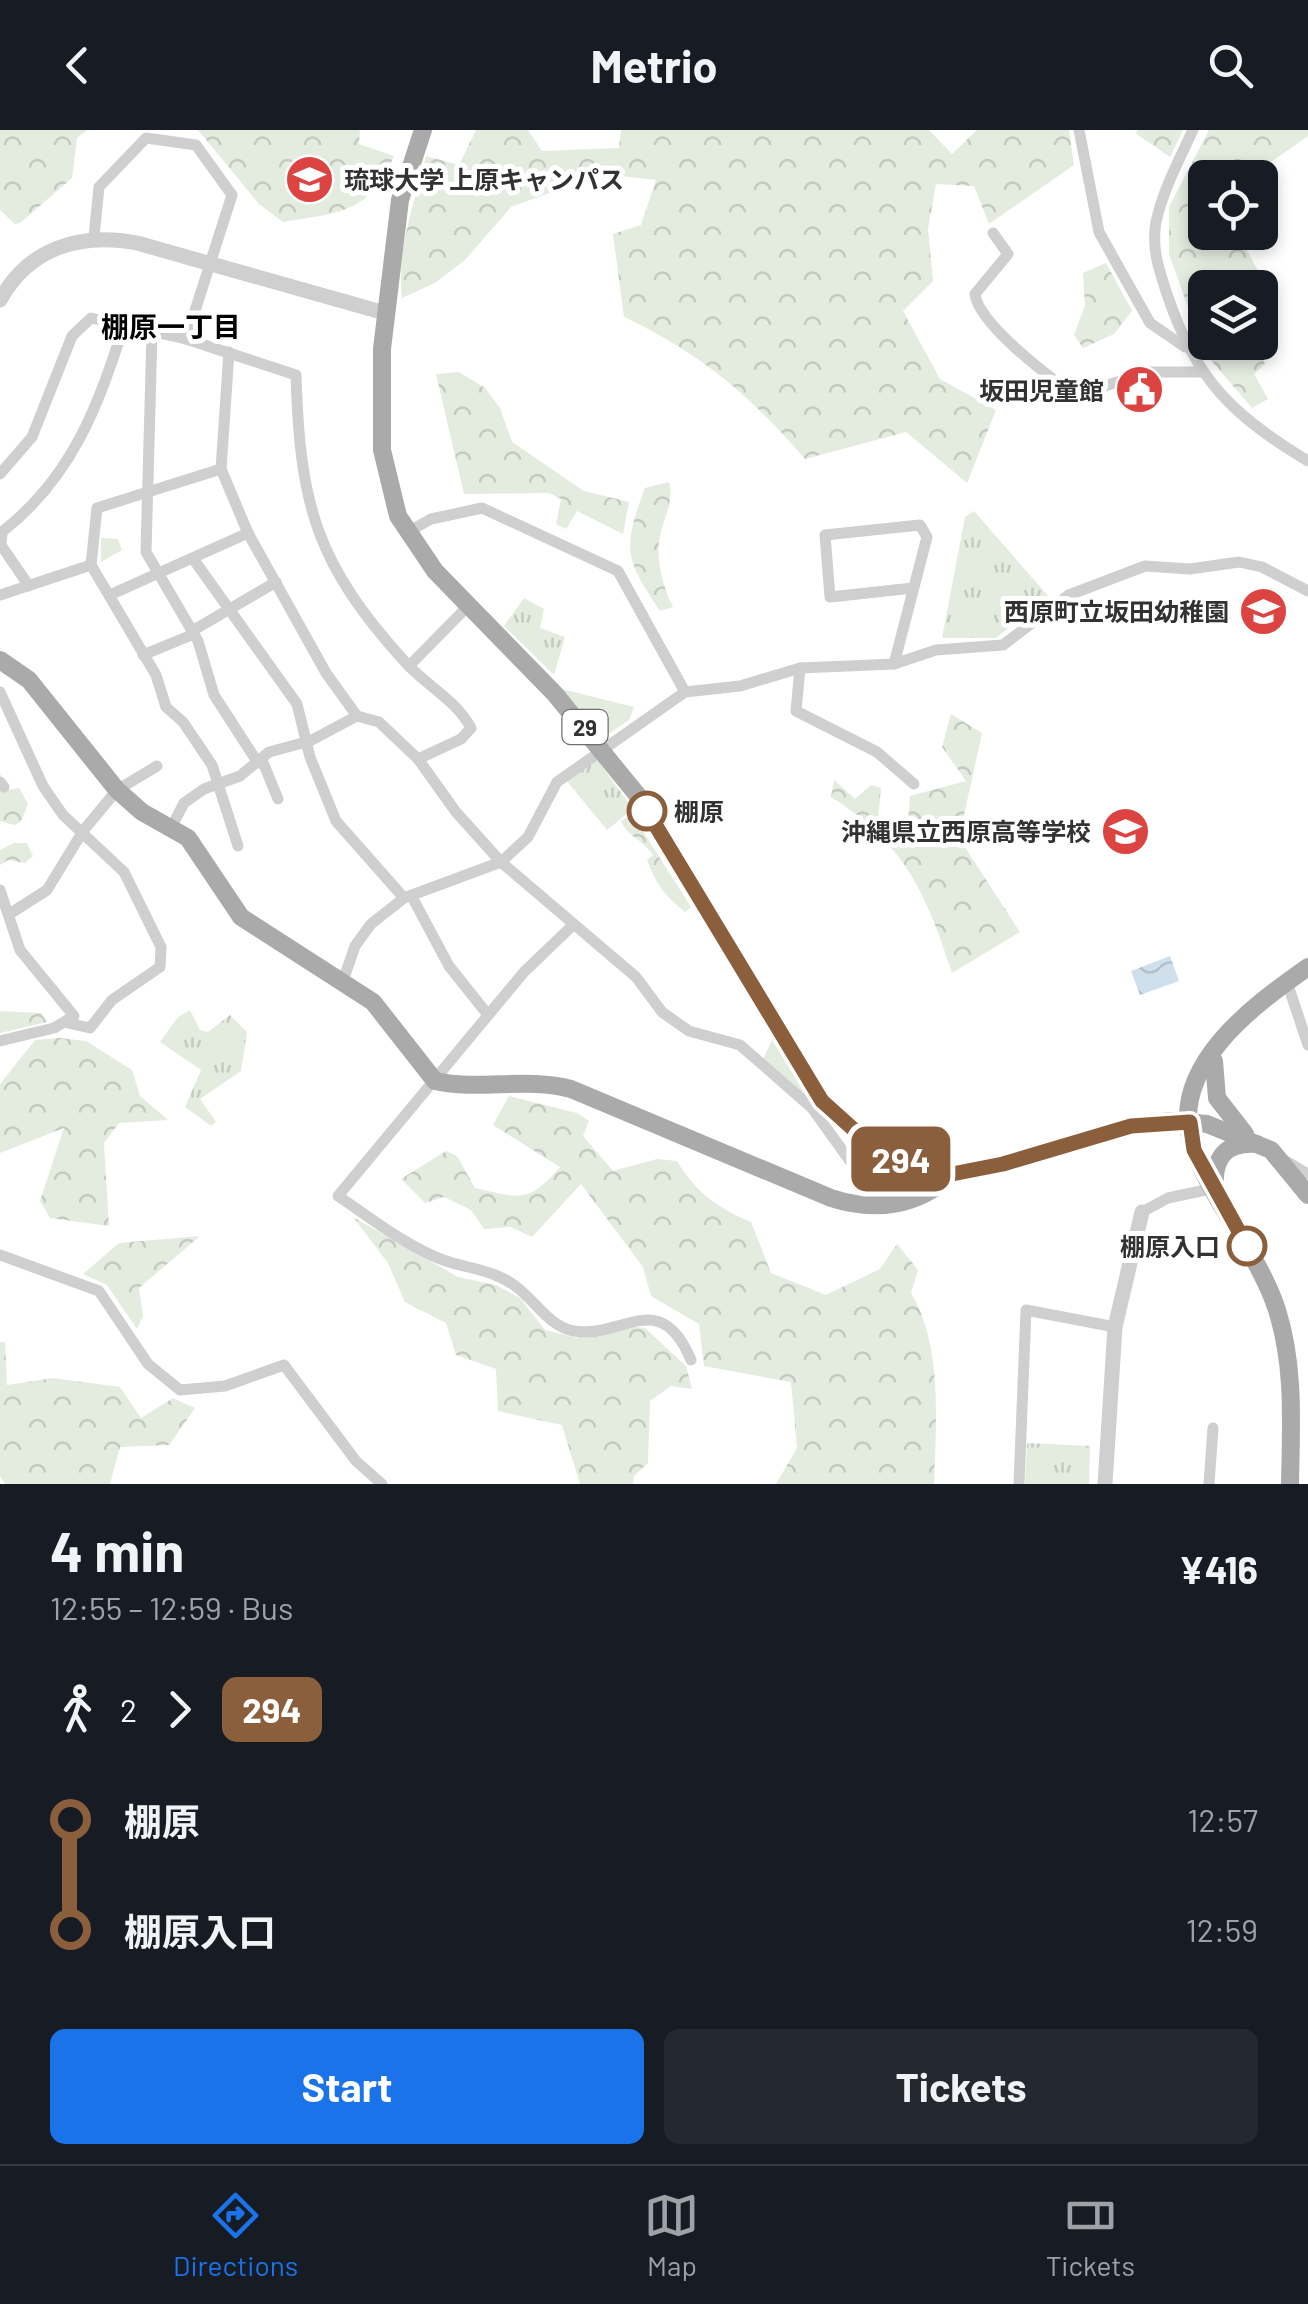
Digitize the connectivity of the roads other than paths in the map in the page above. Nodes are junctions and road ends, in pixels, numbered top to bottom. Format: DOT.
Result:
graph roads {
  1 [pos="423,130"];
  2 [pos="1079,130"];
  3 [pos="1193,130"];
  4 [pos="992,232"];
  5 [pos="94,238"];
  6 [pos="210,264"];
  7 [pos="0,300"];
  8 [pos="385,313"];
  9 [pos="124,325"];
  10 [pos="152,334"];
  11 [pos="186,340"];
  12 [pos="1185,347"];
  13 [pos="229,352"];
  14 [pos="1202,372"];
  15 [pos="1308,461"];
  16 [pos="221,470"];
  17 [pos="0,474"];
  18 [pos="145,494"];
  19 [pos="248,533"];
  20 [pos="406,533"];
  21 [pos="194,560"];
  22 [pos="91,565"];
  23 [pos="159,574"];
  24 [pos="276,582"];
  25 [pos="29,586"];
  26 [pos="914,588"];
  27 [pos="1308,591"];
  28 [pos="112,594"];
  29 [pos="0,595"];
  30 [pos="468,605"];
  31 [pos="230,610"];
  32 [pos="193,633"];
  33 [pos="143,655"];
  34 [pos="0,660"];
  35 [pos="894,664"];
  36 [pos="408,666"];
  37 [pos="800,668"];
  38 [pos="685,692"];
  39 [pos="2,700"];
  40 [pos="357,716"];
  41 [pos="310,742"];
  42 [pos="601,747"];
  43 [pos="418,759"];
  44 [pos="260,761"];
  45 [pos="157,766"];
  46 [pos="221,783"];
  47 [pos="914,784"];
  48 [pos="117,790"];
  49 [pos="278,799"];
  50 [pos="172,826"];
  51 [pos="81,836"];
  52 [pos="238,846"];
  53 [pos="501,862"];
  54 [pos="0,890"];
  55 [pos="408,896"];
  56 [pos="7,923"];
  57 [pos="574,925"];
  58 [pos="1308,967"];
  59 [pos="342,980"];
  60 [pos="1286,982"];
  61 [pos="488,1015"];
  62 [pos="68,1023"];
  63 [pos="0,1041"];
  64 [pos="1219,1041"];
  65 [pos="1308,1045"];
  66 [pos="434,1080"];
  67 [pos="817,1105"];
  68 [pos="1190,1122"];
  69 [pos="837,1127"];
  70 [pos="1256,1141"];
  71 [pos="1280,1158"];
  72 [pos="952,1174"];
  73 [pos="1308,1174"];
  74 [pos="1215,1188"];
  75 [pos="1308,1195"];
  76 [pos="883,1208"];
  77 [pos="1142,1212"];
  78 [pos="0,1255"];
  79 [pos="1115,1327"];
  80 [pos="692,1360"];
  81 [pos="1213,1428"];
  82 [pos="382,1484"];
  83 [pos="1019,1484"];
  84 [pos="1105,1484"];
  85 [pos="1209,1484"];
  86 [pos="1290,1484"];
  1 -- 8 [label="main road, 29"];
  2 -- 12 [label="street"];
  3 -- 12 [label="street"];
  4 -- 14 [label="street"];
  5 -- 6 [label="street"];
  5 -- 6 [label="street"];
  5 -- 7 [label="street"];
  6 -- 8 [label="street"];
  6 -- 11 [label="street"];
  8 -- 20 [label="main road, 29"];
  9 -- 10 [label="street"];
  9 -- 17 [label="street"];
  9 -- 25 [label="street"];
  10 -- 11 [label="street"];
  10 -- 18 [label="street"];
  11 -- 13 [label="street"];
  12 -- 14 [label="street"];
  13 -- 16 [label="street"];
  13 -- 36 [label="street"];
  14 -- 15 [label="street"];
  16 -- 18 [label="street"];
  16 -- 19 [label="street"];
  18 -- 22 [label="street"];
  18 -- 23 [label="street"];
  19 -- 21 [label="street"];
  19 -- 24 [label="street"];
  20 -- 30 [label="main road, 29"];
  20 -- 38 [label="street"];
  21 -- 23 [label="street"];
  21 -- 31 [label="street"];
  22 -- 25 [label="street"];
  22 -- 28 [label="street"];
  23 -- 28 [label="street"];
  23 -- 32 [label="street"];
  24 -- 31 [label="street"];
  24 -- 40 [label="street"];
  25 -- 29 [label="street"];
  26 -- 26 [label="street"];
  26 -- 35 [label="street"];
  27 -- 35 [label="street"];
  28 -- 33 [label="street"];
  30 -- 36 [label="street"];
  30 -- 42 [label="main road, 29"];
  31 -- 32 [label="street"];
  31 -- 41 [label="street"];
  32 -- 33 [label="street"];
  32 -- 44 [label="street"];
  33 -- 46 [label="street"];
  34 -- 48 [label="main road"];
  35 -- 37 [label="street"];
  36 -- 43 [label="street"];
  37 -- 38 [label="street"];
  37 -- 47 [label="street"];
  38 -- 42 [label="street"];
  39 -- 51 [label="street"];
  40 -- 41 [label="street"];
  40 -- 43 [label="street"];
  41 -- 44 [label="street"];
  41 -- 55 [label="street"];
  42 -- 53 [label="street"];
  42 -- 67 [label="main road, 29"];
  43 -- 53 [label="street"];
  44 -- 46 [label="street"];
  44 -- 49 [label="street"];
  45 -- 48 [label="street"];
  46 -- 50 [label="street"];
  46 -- 52 [label="street"];
  48 -- 50 [label="main road"];
  48 -- 51 [label="street"];
  50 -- 59 [label="main road"];
  51 -- 56 [label="street"];
  51 -- 62 [label="street"];
  53 -- 55 [label="street"];
  53 -- 57 [label="street"];
  54 -- 56 [label="street"];
  55 -- 59 [label="street"];
  55 -- 61 [label="street"];
  56 -- 62 [label="street"];
  57 -- 61 [label="street"];
  57 -- 67 [label="street"];
  58 -- 60 [label="main road"];
  59 -- 66 [label="main road"];
  60 -- 64 [label="main road"];
  60 -- 65 [label="street"];
  61 -- 66 [label="street"];
  62 -- 63 [label="street"];
  64 -- 68 [label="main road"];
  64 -- 70 [label="main road"];
  66 -- 76 [label="main road"];
  66 -- 80 [label="street"];
  67 -- 69 [label="main road, 29"];
  68 -- 70 [label="main road, 29"];
  68 -- 72 [label="main road, 29"];
  68 -- 74 [label="main road"];
  69 -- 72 [label="main road, 29"];
  69 -- 76 [label="street"];
  70 -- 71 [label="main road, 29"];
  70 -- 74 [label="main road"];
  71 -- 73 [label="street"];
  71 -- 75 [label="main road, 29"];
  72 -- 76 [label="main road, 29"];
  74 -- 77 [label="street"];
  74 -- 86 [label="main road"];
  77 -- 79 [label="street"];
  78 -- 82 [label="street"];
  79 -- 83 [label="street"];
  79 -- 84 [label="street"];
  81 -- 85 [label="street"];
}
